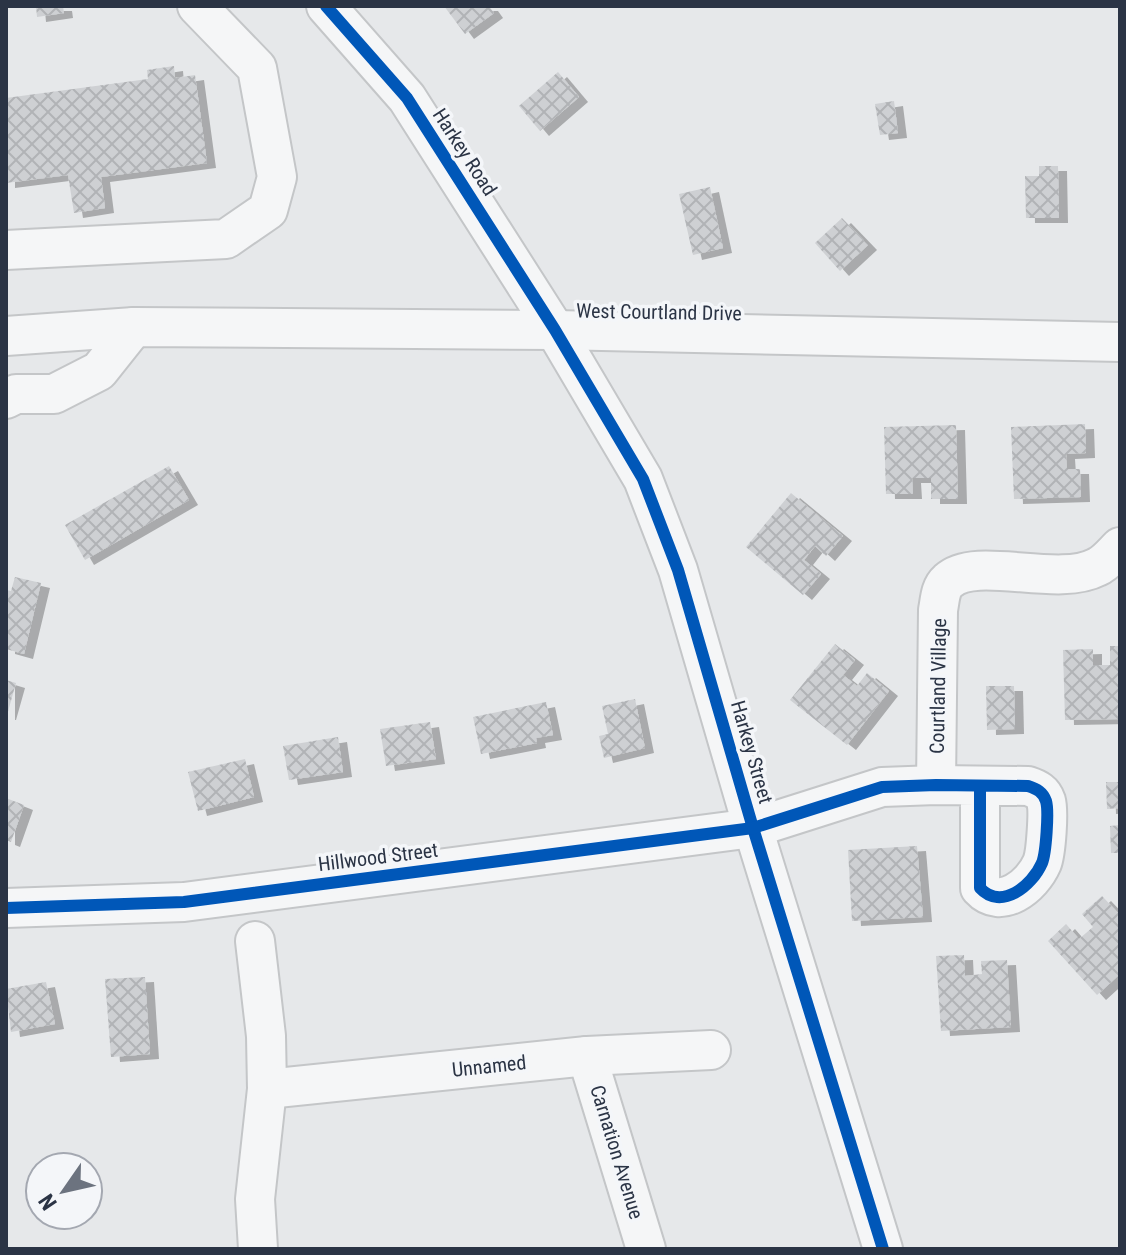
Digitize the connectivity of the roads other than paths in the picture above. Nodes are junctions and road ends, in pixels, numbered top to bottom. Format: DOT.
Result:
graph roads {
  1 [pos="197,6"];
  2 [pos="326,6"];
  3 [pos="6,250"];
  4 [pos="134,327"];
  5 [pos="555,330"];
  6 [pos="6,336"];
  7 [pos="1120,342"];
  8 [pos="6,399"];
  9 [pos="1120,547"];
  10 [pos="936,785"];
  11 [pos="980,786"];
  12 [pos="753,828"];
  13 [pos="6,908"];
  14 [pos="255,941"];
  15 [pos="711,1050"];
  16 [pos="587,1056"];
  17 [pos="267,1089"];
  18 [pos="258,1249"];
  19 [pos="646,1249"];
  20 [pos="883,1249"];
  1 -- 3 [label="street"];
  2 -- 5 [label="street, Harkey Road"];
  4 -- 5 [label="street, West Courtland Drive"];
  4 -- 6 [label="street, West Courtland Drive"];
  4 -- 8 [label="street"];
  5 -- 7 [label="street, West Courtland Drive"];
  5 -- 12 [label="street, Harkey Street"];
  9 -- 10 [label="street, Courtland Village"];
  10 -- 11 [label="street"];
  10 -- 12 [label="street"];
  12 -- 13 [label="street, Hillwood Street"];
  12 -- 20 [label="street, Harkey Street"];
  14 -- 17 [label="street"];
  15 -- 16 [label="street, Unnamed"];
  16 -- 17 [label="street, Unnamed"];
  16 -- 19 [label="street, Carnation Avenue"];
  17 -- 18 [label="street"];
}
